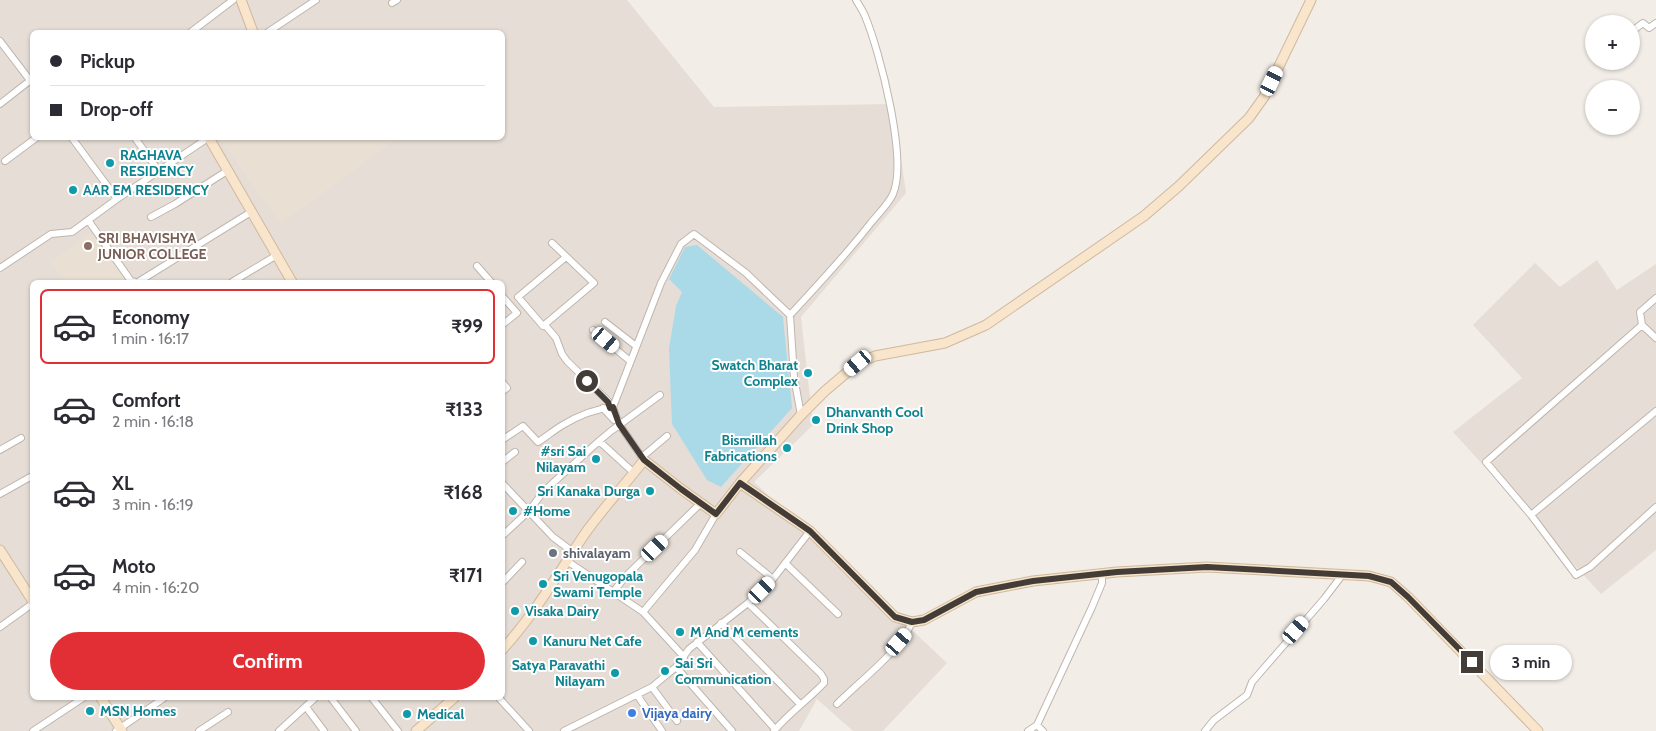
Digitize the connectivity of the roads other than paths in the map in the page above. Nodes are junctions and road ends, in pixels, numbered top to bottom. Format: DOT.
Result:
graph roads {
  1 [pos="233,0"];
  2 [pos="241,0"];
  3 [pos="316,0"];
  4 [pos="856,0"];
  5 [pos="1311,0"];
  6 [pos="1656,22"];
  7 [pos="1640,25"];
  8 [pos="193,30"];
  9 [pos="252,30"];
  10 [pos="271,30"];
  11 [pos="1,45"];
  12 [pos="30,79"];
  13 [pos="30,82"];
  14 [pos="0,104"];
  15 [pos="33,140"];
  16 [pos="73,140"];
  17 [pos="136,140"];
  18 [pos="205,140"];
  19 [pos="209,140"];
  20 [pos="5,160"];
  21 [pos="158,170"];
  22 [pos="227,171"];
  23 [pos="117,199"];
  24 [pos="252,212"];
  25 [pos="151,218"];
  26 [pos="88,220"];
  27 [pos="552,243"];
  28 [pos="277,255"];
  29 [pos="566,257"];
  30 [pos="477,266"];
  31 [pos="0,268"];
  32 [pos="130,280"];
  33 [pos="139,280"];
  34 [pos="235,280"];
  35 [pos="291,280"];
  36 [pos="489,280"];
  37 [pos="1656,298"];
  38 [pos="505,299"];
  39 [pos="525,306"];
  40 [pos="517,313"];
  41 [pos="790,315"];
  42 [pos="605,322"];
  43 [pos="505,323"];
  44 [pos="545,325"];
  45 [pos="1642,325"];
  46 [pos="593,330"];
  47 [pos="1656,338"];
  48 [pos="636,346"];
  49 [pos="630,361"];
  50 [pos="660,395"];
  51 [pos="609,408"];
  52 [pos="1656,411"];
  53 [pos="801,416"];
  54 [pos="618,422"];
  55 [pos="667,436"];
  56 [pos="21,438"];
  57 [pos="505,438"];
  58 [pos="599,441"];
  59 [pos="0,450"];
  60 [pos="515,452"];
  61 [pos="643,458"];
  62 [pos="505,460"];
  63 [pos="634,473"];
  64 [pos="30,477"];
  65 [pos="740,483"];
  66 [pos="505,486"];
  67 [pos="0,494"];
  68 [pos="701,503"];
  69 [pos="1656,508"];
  70 [pos="528,511"];
  71 [pos="716,514"];
  72 [pos="1531,515"];
  73 [pos="810,531"];
  74 [pos="505,533"];
  75 [pos="0,550"];
  76 [pos="573,552"];
  77 [pos="740,552"];
  78 [pos="567,561"];
  79 [pos="522,562"];
  80 [pos="786,564"];
  81 [pos="1102,574"];
  82 [pos="1343,574"];
  83 [pos="773,579"];
  84 [pos="505,580"];
  85 [pos="613,592"];
  86 [pos="30,597"];
  87 [pos="748,603"];
  88 [pos="30,605"];
  89 [pos="643,612"];
  90 [pos="838,614"];
  91 [pos="912,622"];
  92 [pos="721,624"];
  93 [pos="0,627"];
  94 [pos="697,642"];
  95 [pos="505,647"];
  96 [pos="684,657"];
  97 [pos="676,667"];
  98 [pos="652,686"];
  99 [pos="637,695"];
  100 [pos="80,700"];
  101 [pos="102,700"];
  102 [pos="161,700"];
  103 [pos="312,700"];
  104 [pos="333,700"];
  105 [pos="374,700"];
  106 [pos="452,700"];
  107 [pos="501,700"];
  108 [pos="800,704"];
  109 [pos="836,704"];
  110 [pos="306,707"];
  111 [pos="228,712"];
  112 [pos="677,720"];
  113 [pos="1037,725"];
  114 [pos="119,730"];
  115 [pos="774,730"];
  116 [pos="33,731"];
  117 [pos="199,731"];
  118 [pos="279,731"];
  119 [pos="324,731"];
  120 [pos="356,731"];
  121 [pos="398,731"];
  122 [pos="416,731"];
  123 [pos="529,731"];
  124 [pos="564,731"];
  125 [pos="662,731"];
  126 [pos="732,731"];
  127 [pos="1028,731"];
  128 [pos="1043,731"];
  129 [pos="1205,731"];
  130 [pos="1538,731"];
  1 -- 8 [label="street"];
  2 -- 9 [label="street"];
  3 -- 10 [label="street"];
  4 -- 41 [label="street"];
  5 -- 53 [label="street"];
  6 -- 7 [label="street"];
  11 -- 12 [label="street"];
  13 -- 14 [label="street"];
  15 -- 20 [label="street"];
  16 -- 23 [label="street"];
  17 -- 21 [label="street"];
  18 -- 21 [label="street"];
  19 -- 22 [label="street"];
  21 -- 23 [label="street"];
  22 -- 24 [label="street"];
  22 -- 25 [label="street"];
  23 -- 26 [label="street"];
  24 -- 28 [label="street"];
  24 -- 33 [label="street"];
  26 -- 31 [label="street"];
  26 -- 32 [label="street"];
  27 -- 29 [label="street"];
  28 -- 34 [label="street"];
  28 -- 35 [label="street"];
  29 -- 39 [label="street"];
  29 -- 44 [label="street"];
  30 -- 36 [label="street"];
  37 -- 45 [label="street"];
  38 -- 40 [label="street"];
  39 -- 40 [label="street"];
  39 -- 44 [label="street"];
  40 -- 43 [label="street"];
  41 -- 48 [label="street"];
  41 -- 53 [label="street"];
  42 -- 48 [label="street"];
  44 -- 51 [label="street"];
  45 -- 47 [label="street"];
  45 -- 72 [label="street"];
  46 -- 49 [label="street"];
  48 -- 49 [label="street"];
  49 -- 51 [label="street"];
  50 -- 54 [label="street"];
  51 -- 54 [label="street"];
  51 -- 54 [label="street"];
  51 -- 57 [label="street"];
  52 -- 72 [label="street"];
  53 -- 65 [label="street"];
  54 -- 58 [label="street"];
  54 -- 61 [label="street"];
  55 -- 61 [label="street"];
  56 -- 59 [label="street"];
  58 -- 63 [label="street"];
  58 -- 70 [label="street"];
  60 -- 62 [label="street"];
  61 -- 63 [label="street"];
  61 -- 68 [label="street"];
  63 -- 76 [label="street"];
  64 -- 67 [label="street"];
  65 -- 71 [label="street"];
  65 -- 73 [label="street"];
  66 -- 70 [label="street"];
  68 -- 71 [label="street"];
  68 -- 85 [label="street"];
  69 -- 72 [label="street"];
  70 -- 74 [label="street"];
  70 -- 76 [label="street"];
  71 -- 89 [label="street"];
  73 -- 80 [label="street"];
  73 -- 91 [label="street"];
  75 -- 86 [label="street"];
  76 -- 78 [label="street"];
  77 -- 83 [label="street"];
  78 -- 85 [label="street"];
  78 -- 95 [label="street"];
  79 -- 84 [label="street"];
  80 -- 83 [label="street"];
  80 -- 90 [label="street"];
  81 -- 82 [label="street"];
  81 -- 91 [label="street"];
  81 -- 113 [label="street"];
  82 -- 129 [label="street"];
  82 -- 130 [label="street"];
  83 -- 87 [label="street"];
  85 -- 89 [label="street"];
  87 -- 92 [label="street"];
  87 -- 108 [label="street"];
  88 -- 93 [label="street"];
  89 -- 96 [label="street"];
  91 -- 109 [label="street"];
  92 -- 94 [label="street"];
  92 -- 108 [label="street"];
  94 -- 96 [label="street"];
  94 -- 115 [label="street"];
  96 -- 97 [label="street"];
  97 -- 98 [label="street"];
  97 -- 126 [label="street"];
  98 -- 99 [label="street"];
  98 -- 112 [label="street"];
  99 -- 124 [label="street"];
  99 -- 125 [label="street"];
  100 -- 116 [label="street"];
  101 -- 114 [label="street"];
  102 -- 114 [label="street"];
  103 -- 110 [label="street"];
  104 -- 120 [label="street"];
  105 -- 121 [label="street"];
  106 -- 122 [label="street"];
  107 -- 123 [label="street"];
  108 -- 115 [label="street"];
  110 -- 118 [label="street"];
  110 -- 119 [label="street"];
  111 -- 117 [label="street"];
  113 -- 127 [label="street"];
  113 -- 128 [label="street"];
}
